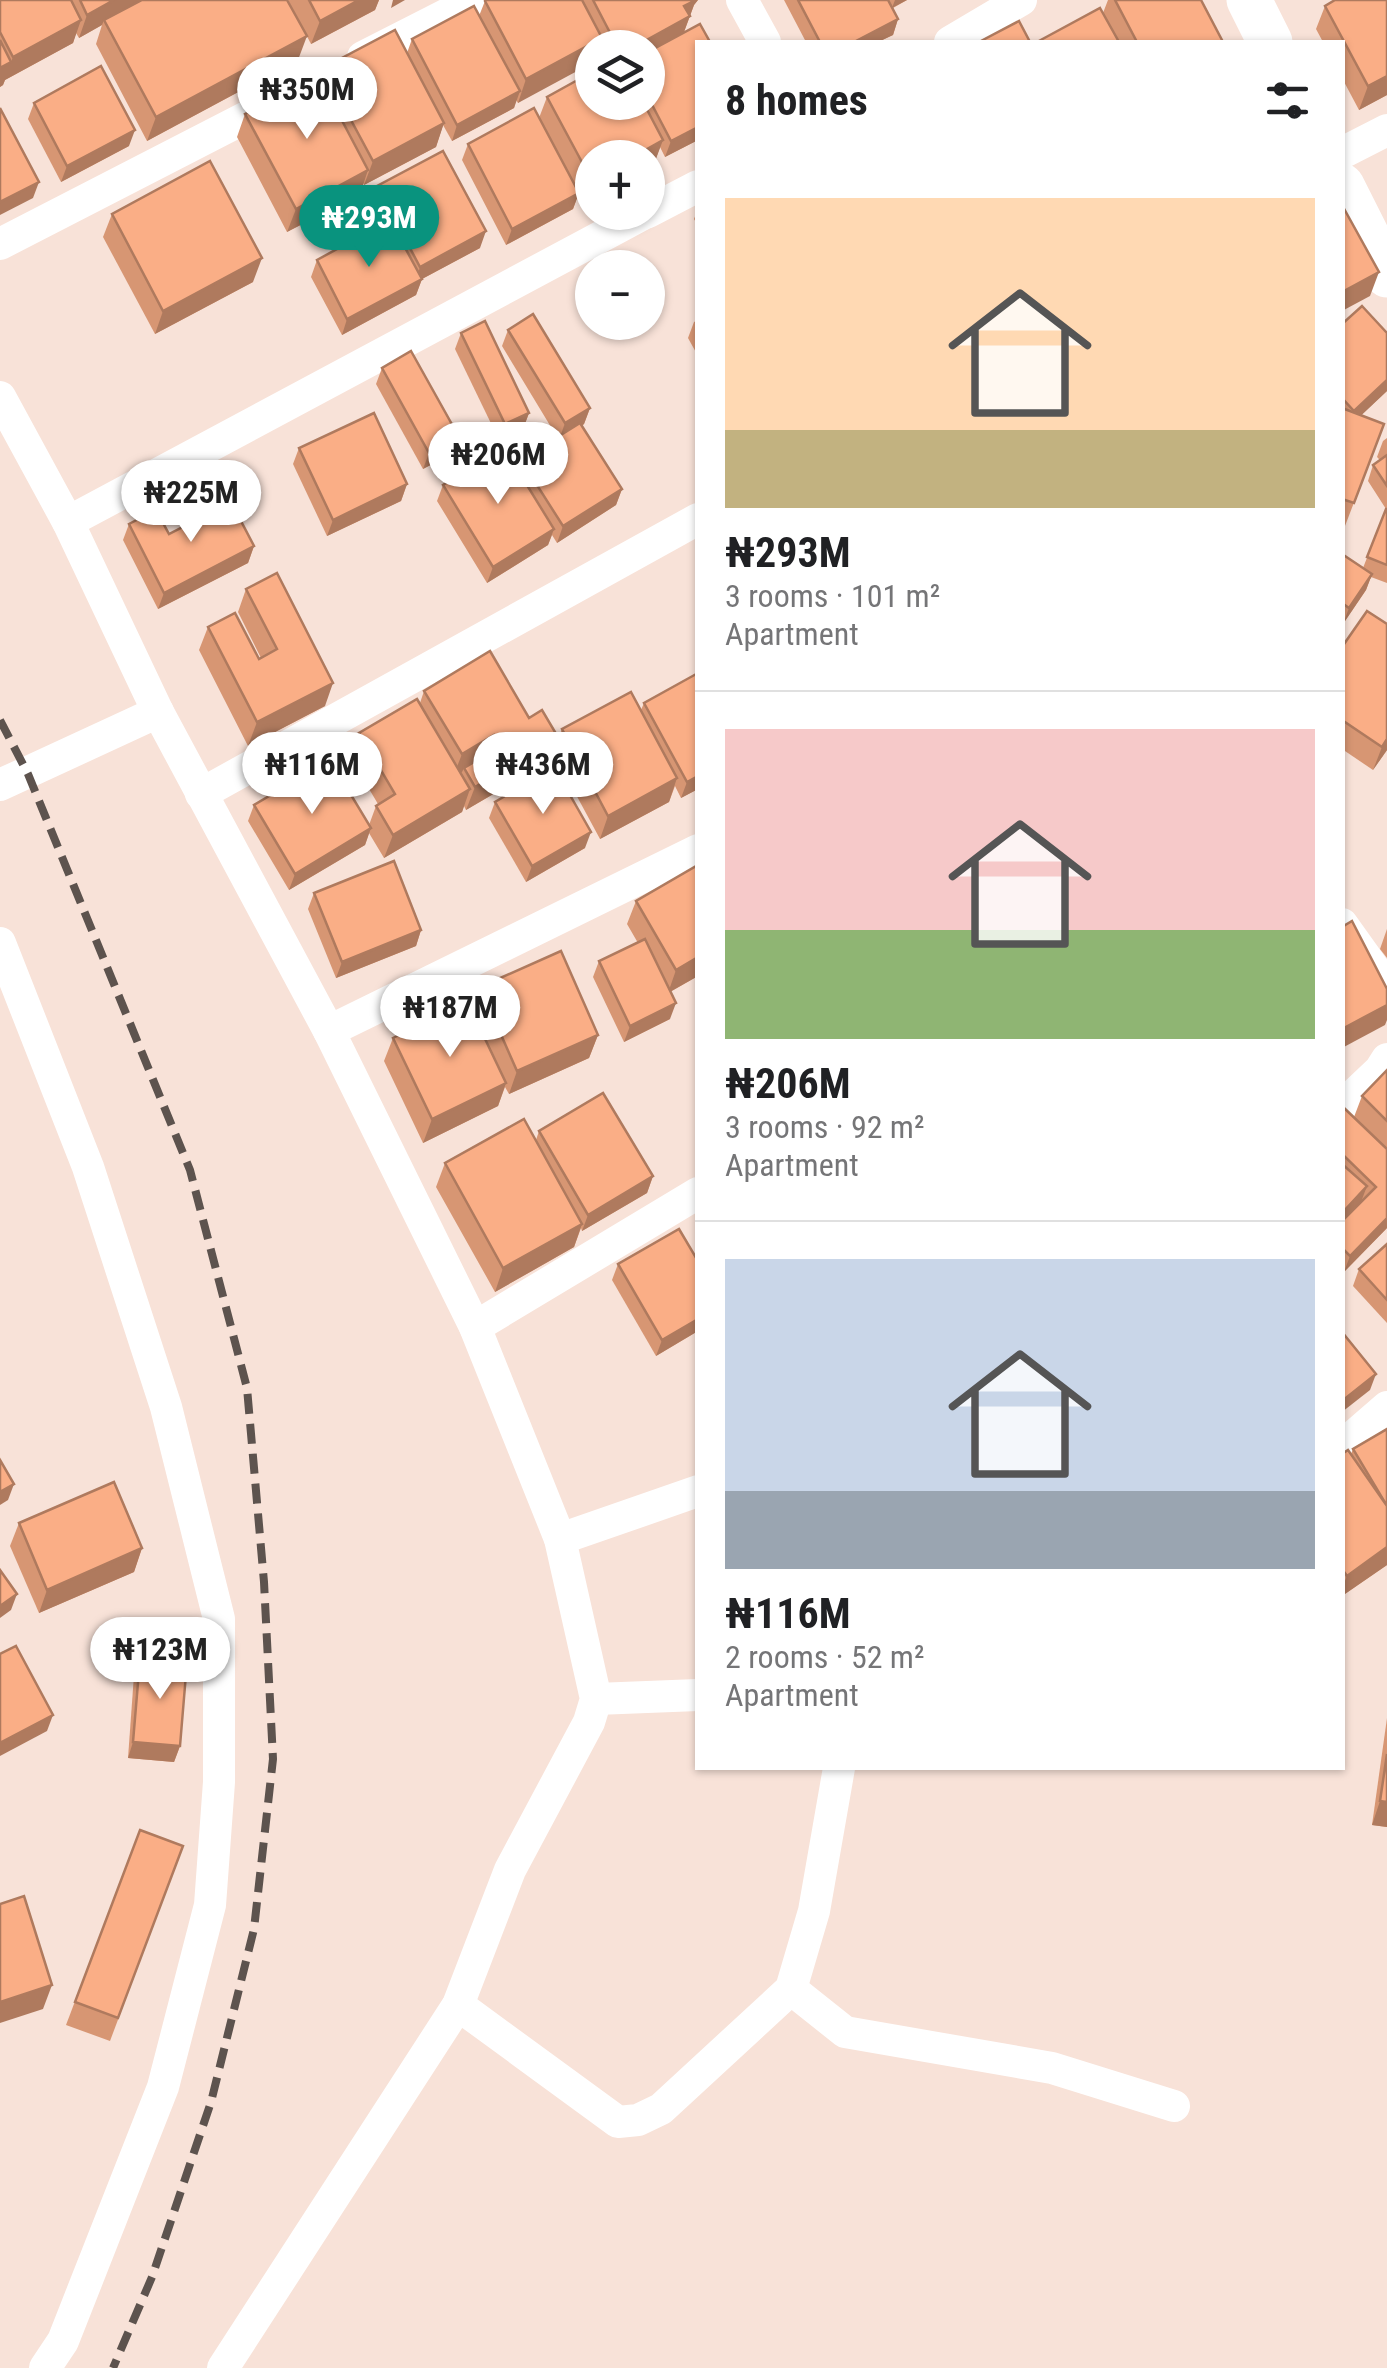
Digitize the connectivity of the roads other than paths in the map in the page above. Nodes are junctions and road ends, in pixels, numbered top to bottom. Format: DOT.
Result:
graph roads {
  1 [pos="475,0"];
  2 [pos="742,0"];
  3 [pos="1021,0"];
  4 [pos="1249,0"];
  5 [pos="764,40"];
  6 [pos="953,40"];
  7 [pos="1269,40"];
  8 [pos="334,72"];
  9 [pos="299,90"];
  10 [pos="1387,130"];
  11 [pos="1345,152"];
  12 [pos="695,188"];
  13 [pos="1345,192"];
  14 [pos="665,203"];
  15 [pos="613,230"];
  16 [pos="0,244"];
  17 [pos="1387,275"];
  18 [pos="0,396"];
  19 [pos="68,522"];
  20 [pos="695,522"];
  21 [pos="158,712"];
  22 [pos="0,786"];
  23 [pos="201,794"];
  24 [pos="695,851"];
  25 [pos="1345,928"];
  26 [pos="0,943"];
  27 [pos="1387,987"];
  28 [pos="329,1031"];
  29 [pos="1387,1059"];
  30 [pos="1345,1103"];
  31 [pos="695,1195"];
  32 [pos="475,1327"];
  33 [pos="1387,1407"];
  34 [pos="1345,1443"];
  35 [pos="695,1492"];
  36 [pos="560,1539"];
  37 [pos="695,1695"];
  38 [pos="596,1698"];
  39 [pos="840,1770"];
  40 [pos="792,1989"];
  41 [pos="458,2005"];
  42 [pos="1174,2106"];
  43 [pos="45,2368"];
  44 [pos="223,2368"];
  1 -- 8 [label="street"];
  2 -- 5 [label="street"];
  3 -- 6 [label="street"];
  4 -- 7 [label="street"];
  9 -- 16 [label="street"];
  10 -- 11 [label="street"];
  12 -- 14 [label="street"];
  13 -- 17 [label="street"];
  15 -- 19 [label="street"];
  18 -- 19 [label="street"];
  19 -- 21 [label="street"];
  20 -- 23 [label="street"];
  21 -- 22 [label="street"];
  21 -- 23 [label="street"];
  23 -- 28 [label="street"];
  24 -- 28 [label="street"];
  25 -- 27 [label="street"];
  26 -- 43 [label="street"];
  28 -- 32 [label="street"];
  29 -- 30 [label="street"];
  31 -- 32 [label="street"];
  32 -- 36 [label="street"];
  33 -- 34 [label="street"];
  35 -- 36 [label="street"];
  36 -- 38 [label="street"];
  37 -- 38 [label="street"];
  38 -- 41 [label="street"];
  39 -- 40 [label="street"];
  40 -- 41 [label="street"];
  40 -- 42 [label="street"];
  41 -- 44 [label="street"];
}
